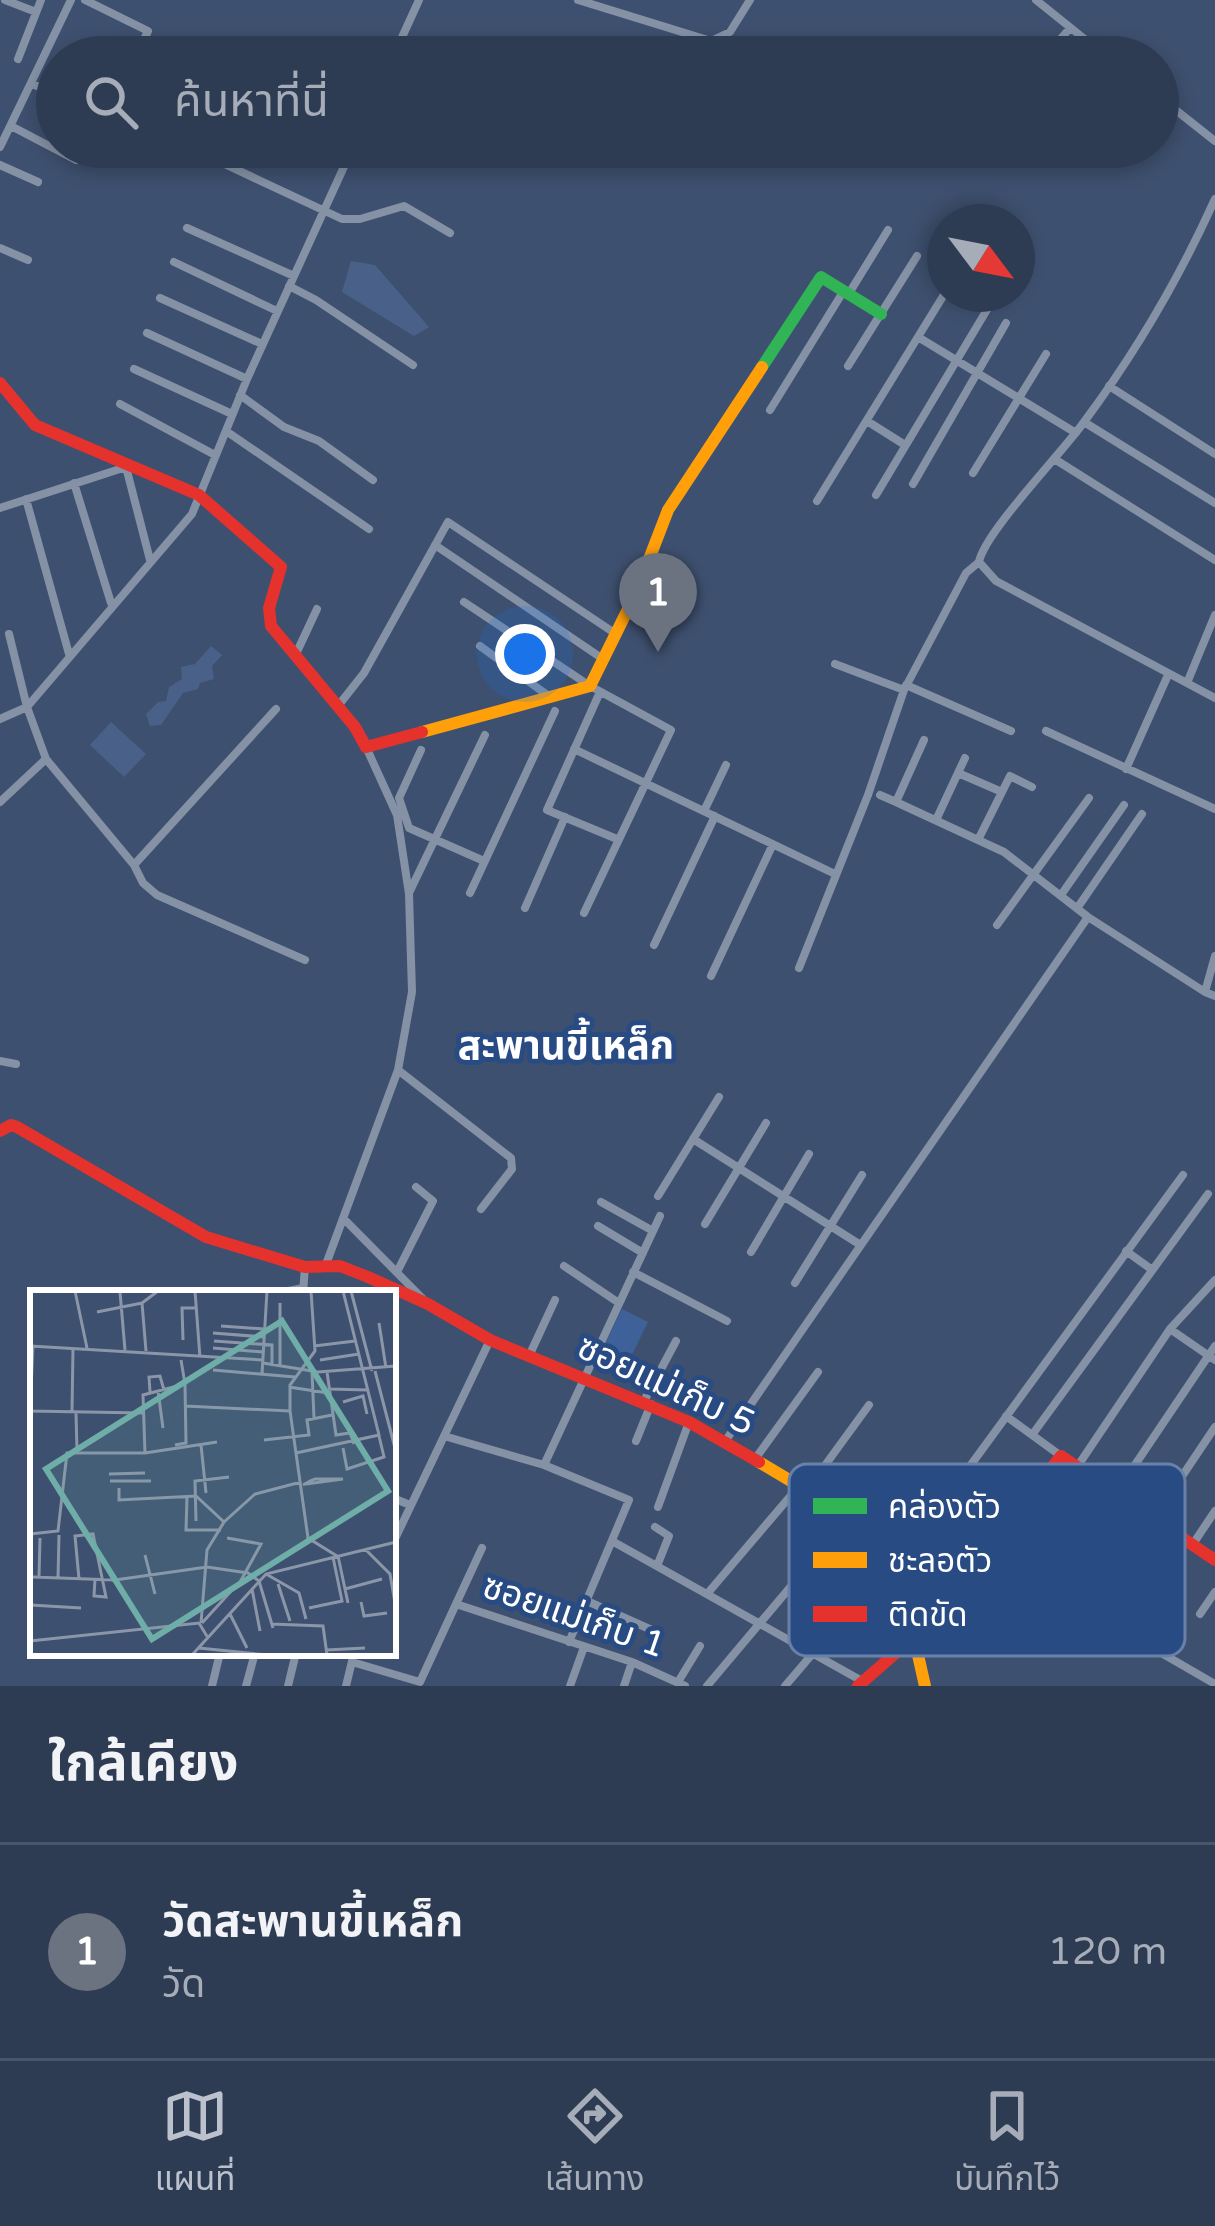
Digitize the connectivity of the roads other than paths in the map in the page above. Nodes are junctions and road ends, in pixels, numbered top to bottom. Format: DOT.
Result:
graph roads {
  1 [pos="5,0"];
  2 [pos="41,0"];
  3 [pos="71,0"];
  4 [pos="86,0"];
  5 [pos="419,0"];
  6 [pos="578,0"];
  7 [pos="750,0"];
  8 [pos="1036,0"];
  9 [pos="36,12"];
  10 [pos="1070,28"];
  11 [pos="54,36"];
  12 [pos="146,36"];
  13 [pos="403,36"];
  14 [pos="695,36"];
  15 [pos="722,36"];
  16 [pos="1063,36"];
  17 [pos="1079,36"];
  18 [pos="18,59"];
  19 [pos="36,74"];
  20 [pos="32,83"];
  21 [pos="36,85"];
  22 [pos="1179,113"];
  23 [pos="7,127"];
  24 [pos="36,141"];
  25 [pos="1215,141"];
  26 [pos="0,147"];
  27 [pos="0,165"];
  28 [pos="234,168"];
  29 [pos="344,168"];
  30 [pos="38,182"];
  31 [pos="1215,199"];
  32 [pos="325,208"];
  33 [pos="1211,220"];
  34 [pos="188,228"];
  35 [pos="888,230"];
  36 [pos="450,232"];
  37 [pos="0,248"];
  38 [pos="917,256"];
  39 [pos="28,260"];
  40 [pos="174,262"];
  41 [pos="292,281"];
  42 [pos="846,293"];
  43 [pos="160,298"];
  44 [pos="278,311"];
  45 [pos="933,312"];
  46 [pos="986,312"];
  47 [pos="881,314"];
  48 [pos="1006,323"];
  49 [pos="147,334"];
  50 [pos="918,337"];
  51 [pos="262,344"];
  52 [pos="1046,354"];
  53 [pos="957,360"];
  54 [pos="413,365"];
  55 [pos="848,366"];
  56 [pos="134,369"];
  57 [pos="977,373"];
  58 [pos="247,379"];
  59 [pos="0,383"];
  60 [pos="1109,386"];
  61 [pos="240,394"];
  62 [pos="1019,398"];
  63 [pos="120,404"];
  64 [pos="770,410"];
  65 [pos="232,413"];
  66 [pos="867,421"];
  67 [pos="1084,422"];
  68 [pos="226,430"];
  69 [pos="1076,433"];
  70 [pos="905,446"];
  71 [pos="1215,454"];
  72 [pos="215,455"];
  73 [pos="1056,460"];
  74 [pos="126,467"];
  75 [pos="973,473"];
  76 [pos="373,480"];
  77 [pos="74,483"];
  78 [pos="914,484"];
  79 [pos="876,494"];
  80 [pos="199,495"];
  81 [pos="26,499"];
  82 [pos="818,501"];
  83 [pos="1215,503"];
  84 [pos="0,508"];
  85 [pos="369,529"];
  86 [pos="434,545"];
  87 [pos="150,560"];
  88 [pos="1215,560"];
  89 [pos="979,562"];
  90 [pos="464,602"];
  91 [pos="111,604"];
  92 [pos="317,609"];
  93 [pos="1215,615"];
  94 [pos="9,634"];
  95 [pos="616,634"];
  96 [pos="480,646"];
  97 [pos="70,654"];
  98 [pos="295,656"];
  99 [pos="603,659"];
  100 [pos="835,664"];
  101 [pos="1168,675"];
  102 [pos="1186,683"];
  103 [pos="905,687"];
  104 [pos="595,689"];
  105 [pos="550,697"];
  106 [pos="1215,698"];
  107 [pos="338,706"];
  108 [pos="27,707"];
  109 [pos="276,709"];
  110 [pos="555,711"];
  111 [pos="0,719"];
  112 [pos="1011,731"];
  113 [pos="1046,731"];
  114 [pos="485,735"];
  115 [pos="924,740"];
  116 [pos="366,747"];
  117 [pos="574,749"];
  118 [pos="421,750"];
  119 [pos="46,758"];
  120 [pos="965,758"];
  121 [pos="726,765"];
  122 [pos="1126,769"];
  123 [pos="958,773"];
  124 [pos="645,783"];
  125 [pos="1032,787"];
  126 [pos="1002,792"];
  127 [pos="880,795"];
  128 [pos="1089,798"];
  129 [pos="0,802"];
  130 [pos="896,802"];
  131 [pos="1124,805"];
  132 [pos="1215,809"];
  133 [pos="704,811"];
  134 [pos="1142,814"];
  135 [pos="565,817"];
  136 [pos="715,817"];
  137 [pos="936,820"];
  138 [pos="617,839"];
  139 [pos="436,840"];
  140 [pos="978,840"];
  141 [pos="773,844"];
  142 [pos="484,861"];
  143 [pos="134,865"];
  144 [pos="835,874"];
  145 [pos="1034,875"];
  146 [pos="470,893"];
  147 [pos="409,894"];
  148 [pos="1061,895"];
  149 [pos="525,908"];
  150 [pos="1077,908"];
  151 [pos="584,914"];
  152 [pos="1088,917"];
  153 [pos="997,925"];
  154 [pos="654,945"];
  155 [pos="1215,956"];
  156 [pos="305,960"];
  157 [pos="800,968"];
  158 [pos="711,976"];
  159 [pos="1204,992"];
  160 [pos="1215,996"];
  161 [pos="0,1061"];
  162 [pos="16,1064"];
  163 [pos="398,1070"];
  164 [pos="719,1097"];
  165 [pos="766,1123"];
  166 [pos="2,1125"];
  167 [pos="693,1139"];
  168 [pos="809,1154"];
  169 [pos="739,1167"];
  170 [pos="862,1175"];
  171 [pos="1183,1175"];
  172 [pos="416,1187"];
  173 [pos="1208,1194"];
  174 [pos="784,1195"];
  175 [pos="658,1196"];
  176 [pos="601,1202"];
  177 [pos="481,1209"];
  178 [pos="660,1216"];
  179 [pos="343,1218"];
  180 [pos="705,1224"];
  181 [pos="832,1224"];
  182 [pos="598,1226"];
  183 [pos="653,1231"];
  184 [pos="859,1244"];
  185 [pos="1126,1251"];
  186 [pos="751,1252"];
  187 [pos="643,1253"];
  188 [pos="564,1266"];
  189 [pos="304,1267"];
  190 [pos="325,1268"];
  191 [pos="1151,1269"];
  192 [pos="397,1272"];
  193 [pos="633,1272"];
  194 [pos="1215,1280"];
  195 [pos="795,1283"];
  196 [pos="303,1290"];
  197 [pos="396,1290"];
  198 [pos="396,1290"];
  199 [pos="555,1300"];
  200 [pos="619,1303"];
  201 [pos="428,1304"];
  202 [pos="727,1321"];
  203 [pos="1170,1329"];
  204 [pos="490,1340"];
  205 [pos="676,1341"];
  206 [pos="1215,1346"];
  207 [pos="529,1356"];
  208 [pos="1211,1358"];
  209 [pos="818,1372"];
  210 [pos="583,1377"];
  211 [pos="647,1403"];
  212 [pos="869,1405"];
  213 [pos="1006,1416"];
  214 [pos="689,1422"];
  215 [pos="1215,1427"];
  216 [pos="1032,1435"];
  217 [pos="445,1436"];
  218 [pos="726,1440"];
  219 [pos="636,1441"];
  220 [pos="1061,1456"];
  221 [pos="755,1459"];
  222 [pos="822,1464"];
  223 [pos="970,1464"];
  224 [pos="1054,1464"];
  225 [pos="1073,1464"];
  226 [pos="1079,1464"];
  227 [pos="1136,1464"];
  228 [pos="544,1465"];
  229 [pos="1185,1472"];
  230 [pos="789,1480"];
  231 [pos="396,1499"];
  232 [pos="789,1503"];
  233 [pos="410,1505"];
  234 [pos="658,1507"];
  235 [pos="1215,1511"];
  236 [pos="655,1527"];
  237 [pos="396,1536"];
  238 [pos="612,1541"];
  239 [pos="1185,1541"];
  240 [pos="1192,1545"];
  241 [pos="482,1548"];
  242 [pos="1215,1560"];
  243 [pos="657,1566"];
  244 [pos="789,1589"];
  245 [pos="1215,1592"];
  246 [pos="707,1594"];
  247 [pos="587,1601"];
  248 [pos="456,1604"];
  249 [pos="1200,1613"];
  250 [pos="760,1624"];
  251 [pos="654,1630"];
  252 [pos="789,1640"];
  253 [pos="569,1642"];
  254 [pos="700,1646"];
  255 [pos="584,1647"];
  256 [pos="219,1656"];
  257 [pos="254,1656"];
  258 [pos="295,1656"];
  259 [pos="809,1656"];
  260 [pos="816,1656"];
  261 [pos="892,1656"];
  262 [pos="918,1656"];
  263 [pos="1164,1656"];
  264 [pos="353,1657"];
  265 [pos="632,1662"];
  266 [pos="681,1684"];
  267 [pos="860,1684"];
  268 [pos="1215,1684"];
  269 [pos="212,1686"];
  270 [pos="246,1686"];
  271 [pos="288,1686"];
  272 [pos="346,1686"];
  273 [pos="570,1686"];
  274 [pos="624,1686"];
  275 [pos="706,1686"];
  276 [pos="785,1686"];
  277 [pos="925,1686"];
  1 -- 9 [label="street"];
  2 -- 9 [label="street"];
  3 -- 11 [label="street"];
  4 -- 12 [label="street"];
  5 -- 13 [label="street"];
  6 -- 14 [label="street"];
  7 -- 15 [label="street"];
  8 -- 10 [label="street"];
  9 -- 18 [label="street"];
  10 -- 16 [label="street"];
  10 -- 17 [label="street"];
  19 -- 20 [label="street"];
  20 -- 21 [label="street"];
  20 -- 23 [label="street"];
  22 -- 25 [label="street"];
  23 -- 24 [label="street"];
  23 -- 26 [label="street"];
  27 -- 30 [label="street"];
  28 -- 32 [label="street"];
  29 -- 32 [label="street"];
  31 -- 33 [label="street"];
  32 -- 36 [label="street"];
  32 -- 41 [label="street"];
  33 -- 60 [label="street"];
  34 -- 41 [label="street"];
  35 -- 42 [label="street"];
  37 -- 39 [label="street"];
  38 -- 47 [label="street"];
  40 -- 44 [label="street"];
  41 -- 44 [label="street"];
  41 -- 54 [label="street"];
  42 -- 47 [label="street"];
  42 -- 64 [label="street"];
  42 -- 95 [label="street"];
  43 -- 51 [label="street"];
  44 -- 51 [label="street"];
  45 -- 50 [label="street"];
  46 -- 53 [label="street"];
  47 -- 55 [label="street"];
  48 -- 57 [label="street"];
  49 -- 58 [label="street"];
  50 -- 53 [label="street"];
  50 -- 66 [label="street"];
  51 -- 58 [label="street"];
  52 -- 62 [label="street"];
  53 -- 57 [label="street"];
  53 -- 70 [label="street"];
  56 -- 65 [label="street"];
  57 -- 62 [label="street"];
  57 -- 78 [label="street"];
  58 -- 61 [label="street"];
  59 -- 74 [label="street"];
  60 -- 67 [label="street"];
  60 -- 71 [label="street"];
  61 -- 65 [label="street"];
  61 -- 76 [label="street"];
  62 -- 69 [label="street"];
  62 -- 75 [label="street"];
  63 -- 72 [label="street"];
  65 -- 68 [label="street"];
  66 -- 70 [label="street"];
  66 -- 82 [label="street"];
  67 -- 69 [label="street"];
  67 -- 83 [label="street"];
  68 -- 72 [label="street"];
  68 -- 85 [label="street"];
  69 -- 73 [label="street"];
  70 -- 79 [label="street"];
  72 -- 80 [label="street"];
  73 -- 88 [label="street"];
  73 -- 89 [label="street"];
  74 -- 77 [label="street"];
  74 -- 80 [label="street"];
  74 -- 87 [label="street"];
  77 -- 81 [label="street"];
  77 -- 91 [label="street"];
  80 -- 87 [label="street"];
  80 -- 98 [label="street"];
  81 -- 84 [label="street"];
  81 -- 97 [label="street"];
  86 -- 95 [label="street"];
  86 -- 99 [label="street"];
  86 -- 107 [label="street"];
  87 -- 91 [label="street"];
  89 -- 101 [label="street"];
  89 -- 103 [label="street"];
  90 -- 104 [label="street"];
  91 -- 97 [label="street"];
  92 -- 98 [label="street"];
  93 -- 102 [label="street"];
  94 -- 108 [label="street"];
  95 -- 99 [label="street"];
  96 -- 105 [label="street"];
  97 -- 108 [label="street"];
  98 -- 107 [label="street"];
  99 -- 104 [label="street"];
  100 -- 103 [label="street"];
  101 -- 102 [label="street"];
  101 -- 122 [label="street"];
  102 -- 106 [label="street"];
  103 -- 112 [label="street"];
  103 -- 144 [label="street"];
  104 -- 105 [label="street"];
  104 -- 117 [label="street"];
  104 -- 124 [label="street"];
  105 -- 116 [label="street"];
  107 -- 116 [label="street"];
  108 -- 111 [label="street"];
  108 -- 119 [label="street"];
  109 -- 143 [label="street"];
  110 -- 142 [label="street"];
  113 -- 122 [label="street"];
  114 -- 139 [label="street"];
  115 -- 130 [label="street"];
  116 -- 147 [label="street"];
  117 -- 124 [label="street"];
  117 -- 135 [label="street"];
  118 -- 139 [label="street"];
  119 -- 129 [label="street"];
  119 -- 143 [label="street"];
  120 -- 123 [label="street"];
  121 -- 133 [label="street"];
  122 -- 132 [label="street"];
  123 -- 126 [label="street"];
  123 -- 137 [label="street"];
  124 -- 133 [label="street"];
  124 -- 138 [label="street"];
  125 -- 126 [label="street"];
  126 -- 140 [label="street"];
  127 -- 130 [label="street"];
  128 -- 145 [label="street"];
  130 -- 137 [label="street"];
  131 -- 148 [label="street"];
  133 -- 136 [label="street"];
  134 -- 150 [label="street"];
  135 -- 138 [label="street"];
  135 -- 149 [label="street"];
  136 -- 141 [label="street"];
  136 -- 154 [label="street"];
  137 -- 140 [label="street"];
  138 -- 151 [label="street"];
  139 -- 142 [label="street"];
  139 -- 147 [label="street"];
  140 -- 145 [label="street"];
  141 -- 144 [label="street"];
  141 -- 158 [label="street"];
  142 -- 146 [label="street"];
  143 -- 156 [label="street"];
  144 -- 157 [label="street"];
  145 -- 148 [label="street"];
  145 -- 153 [label="street"];
  147 -- 163 [label="street"];
  148 -- 150 [label="street"];
  150 -- 152 [label="street"];
  152 -- 159 [label="street"];
  152 -- 184 [label="street"];
  155 -- 159 [label="street"];
  159 -- 160 [label="street"];
  161 -- 162 [label="street"];
  163 -- 177 [label="street"];
  163 -- 179 [label="street"];
  164 -- 167 [label="street"];
  165 -- 169 [label="street"];
  166 -- 189 [label="street, ซอยแม่เก็บ 5"];
  167 -- 169 [label="street"];
  167 -- 175 [label="street"];
  168 -- 174 [label="street"];
  169 -- 174 [label="street"];
  169 -- 180 [label="street"];
  170 -- 181 [label="street"];
  171 -- 185 [label="street"];
  172 -- 192 [label="street"];
  173 -- 191 [label="street"];
  174 -- 181 [label="street"];
  174 -- 186 [label="street"];
  176 -- 183 [label="street"];
  178 -- 183 [label="street"];
  179 -- 190 [label="street"];
  179 -- 192 [label="street"];
  181 -- 184 [label="street"];
  181 -- 195 [label="street"];
  182 -- 187 [label="street"];
  183 -- 187 [label="street"];
  184 -- 218 [label="street"];
  185 -- 191 [label="street"];
  185 -- 213 [label="street"];
  187 -- 193 [label="street"];
  188 -- 200 [label="street"];
  189 -- 190 [label="street, ซอยแม่เก็บ 5"];
  189 -- 196 [label="street"];
  190 -- 197 [label="street, ซอยแม่เก็บ 5"];
  191 -- 216 [label="street"];
  192 -- 201 [label="street"];
  193 -- 200 [label="street"];
  193 -- 202 [label="street"];
  194 -- 203 [label="street"];
  198 -- 201 [label="street, ซอยแม่เก็บ 5"];
  199 -- 207 [label="street"];
  200 -- 210 [label="street"];
  201 -- 204 [label="street, ซอยแม่เก็บ 5"];
  203 -- 208 [label="street"];
  203 -- 226 [label="street"];
  204 -- 207 [label="street, ซอยแม่เก็บ 5"];
  204 -- 217 [label="street"];
  205 -- 211 [label="street"];
  206 -- 208 [label="street"];
  207 -- 210 [label="street, ซอยแม่เก็บ 5"];
  208 -- 227 [label="street"];
  209 -- 221 [label="street"];
  210 -- 211 [label="street, ซอยแม่เก็บ 5"];
  210 -- 228 [label="street"];
  211 -- 214 [label="street, ซอยแม่เก็บ 5"];
  211 -- 219 [label="street"];
  212 -- 222 [label="street"];
  213 -- 216 [label="street"];
  213 -- 223 [label="street"];
  214 -- 218 [label="street, ซอยแม่เก็บ 5"];
  214 -- 234 [label="street"];
  215 -- 229 [label="street"];
  216 -- 220 [label="street"];
  217 -- 228 [label="street"];
  217 -- 233 [label="street"];
  218 -- 221 [label="street, ซอยแม่เก็บ 5"];
  220 -- 224 [label="street"];
  220 -- 225 [label="street"];
  221 -- 230 [label="street, ซอยแม่เก็บ 5"];
  228 -- 238 [label="street"];
  231 -- 233 [label="street"];
  232 -- 246 [label="street"];
  233 -- 237 [label="street"];
  235 -- 240 [label="street"];
  236 -- 243 [label="street"];
  238 -- 243 [label="street"];
  238 -- 247 [label="street"];
  239 -- 240 [label="street"];
  240 -- 242 [label="street"];
  241 -- 248 [label="street"];
  243 -- 246 [label="street"];
  244 -- 250 [label="street"];
  245 -- 249 [label="street"];
  246 -- 250 [label="street"];
  247 -- 251 [label="street"];
  247 -- 253 [label="street"];
  248 -- 253 [label="street, ซอยแม่เก็บ 1"];
  248 -- 264 [label="street, ซอยแม่เก็บ 1"];
  250 -- 252 [label="street"];
  250 -- 275 [label="street"];
  253 -- 255 [label="street, ซอยแม่เก็บ 1"];
  254 -- 266 [label="street"];
  255 -- 265 [label="street, ซอยแม่เก็บ 1"];
  255 -- 273 [label="street"];
  256 -- 269 [label="street"];
  257 -- 270 [label="street"];
  258 -- 271 [label="street"];
  259 -- 276 [label="street"];
  260 -- 267 [label="street"];
  261 -- 267 [label="street"];
  262 -- 277 [label="street, ซอยแม่เก็บ 5"];
  263 -- 268 [label="street"];
  264 -- 272 [label="street"];
  265 -- 266 [label="street, ซอยแม่เก็บ 1"];
  265 -- 274 [label="street"];
}
